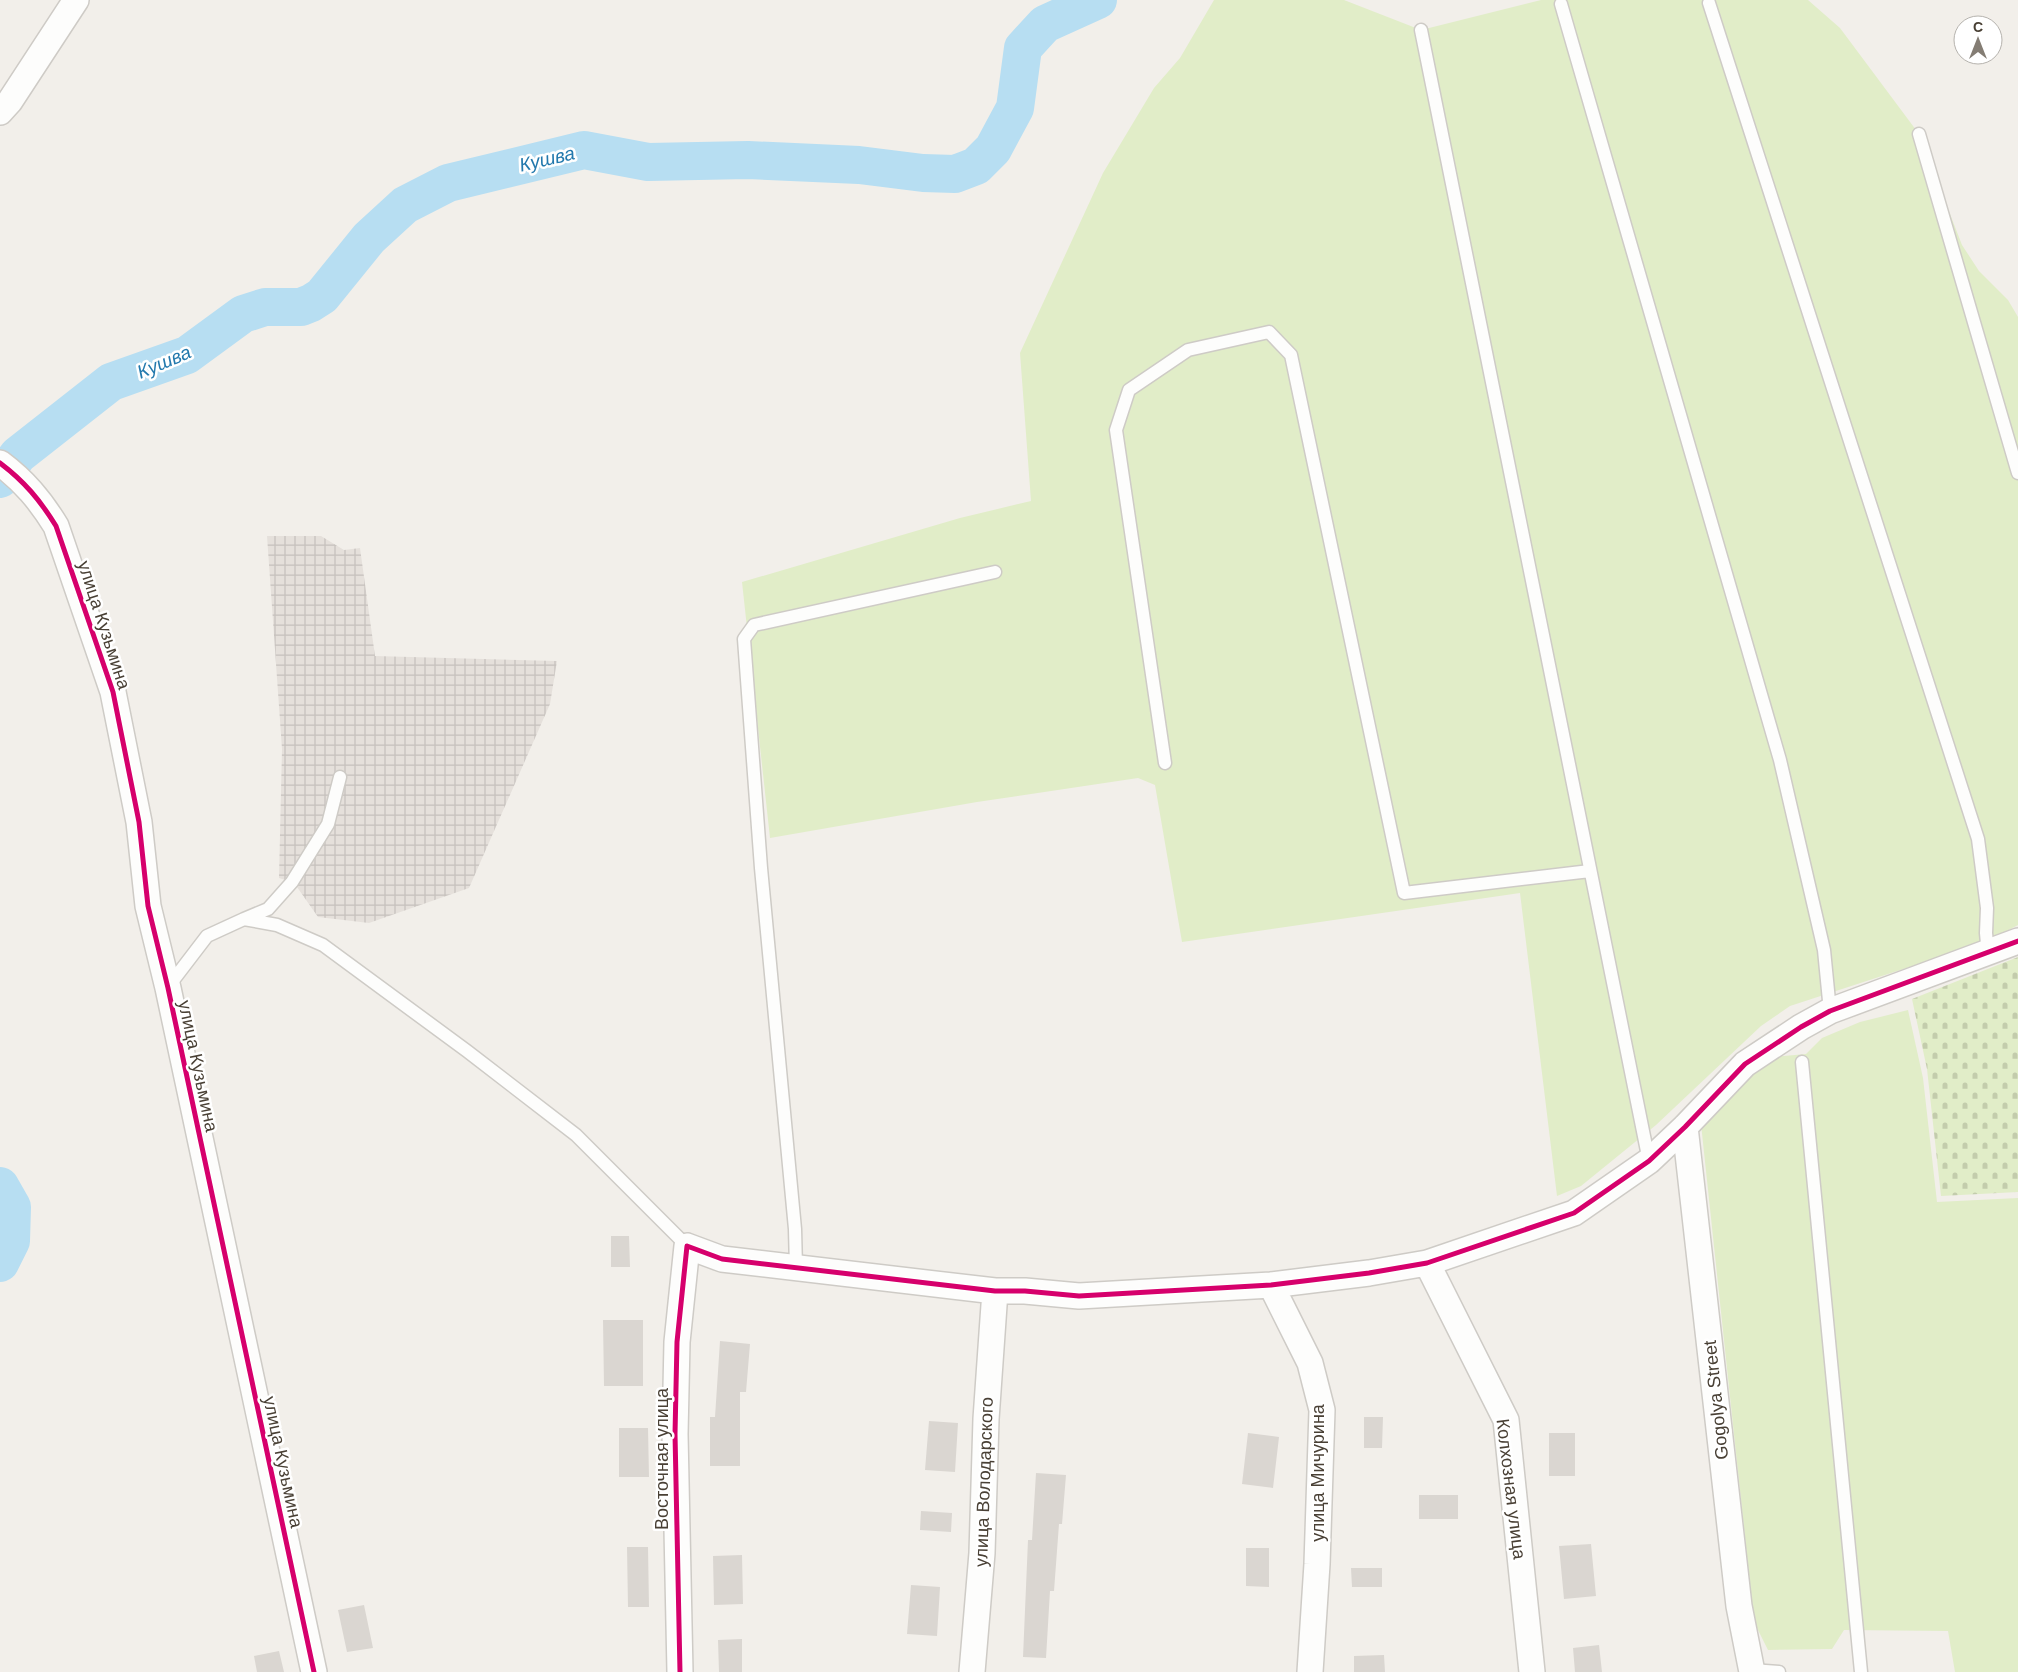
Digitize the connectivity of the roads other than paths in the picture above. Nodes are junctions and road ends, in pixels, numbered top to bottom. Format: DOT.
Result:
graph roads {
  1 [pos="76,0"];
  2 [pos="1709,3"];
  3 [pos="1561,4"];
  4 [pos="1421,30"];
  5 [pos="0,112"];
  6 [pos="1919,134"];
  7 [pos="0,463"];
  8 [pos="2018,473"];
  9 [pos="995,572"];
  10 [pos="1165,763"];
  11 [pos="340,777"];
  12 [pos="1590,871"];
  13 [pos="244,919"];
  14 [pos="2018,941"];
  15 [pos="1988,954"];
  16 [pos="168,988"];
  17 [pos="1830,1011"];
  18 [pos="1802,1062"];
  19 [pos="1686,1127"];
  20 [pos="1649,1161"];
  21 [pos="687,1246"];
  22 [pos="1427,1263"];
  23 [pos="796,1268"];
  24 [pos="1271,1285"];
  25 [pos="995,1291"];
  26 [pos="1752,1671"];
  27 [pos="314,1672"];
  28 [pos="680,1672"];
  29 [pos="972,1672"];
  30 [pos="1310,1672"];
  31 [pos="1532,1672"];
  32 [pos="1779,1672"];
  33 [pos="1860,1672"];
  1 -- 5 [label="street"];
  2 -- 15 [label="lane"];
  3 -- 17 [label="lane"];
  4 -- 12 [label="lane"];
  6 -- 8 [label="lane"];
  7 -- 16 [label="street, улица Кузьмина"];
  9 -- 23 [label="lane"];
  10 -- 12 [label="lane"];
  11 -- 13 [label="lane"];
  12 -- 20 [label="lane"];
  13 -- 16 [label="lane"];
  13 -- 21 [label="lane"];
  14 -- 15 [label="street"];
  15 -- 17 [label="street"];
  16 -- 27 [label="street, улица Кузьмина"];
  17 -- 19 [label="street"];
  18 -- 33 [label="lane"];
  19 -- 20 [label="street"];
  19 -- 26 [label="street, Gogolya Street"];
  20 -- 22 [label="street"];
  21 -- 23 [label="street"];
  21 -- 28 [label="street, Восточная улица"];
  22 -- 24 [label="street"];
  22 -- 31 [label="street, Колхозная улица"];
  23 -- 25 [label="street"];
  24 -- 25 [label="street"];
  24 -- 30 [label="street, улица Мичурина"];
  25 -- 29 [label="street, улица Володарского"];
  26 -- 32 [label="lane"];
}
